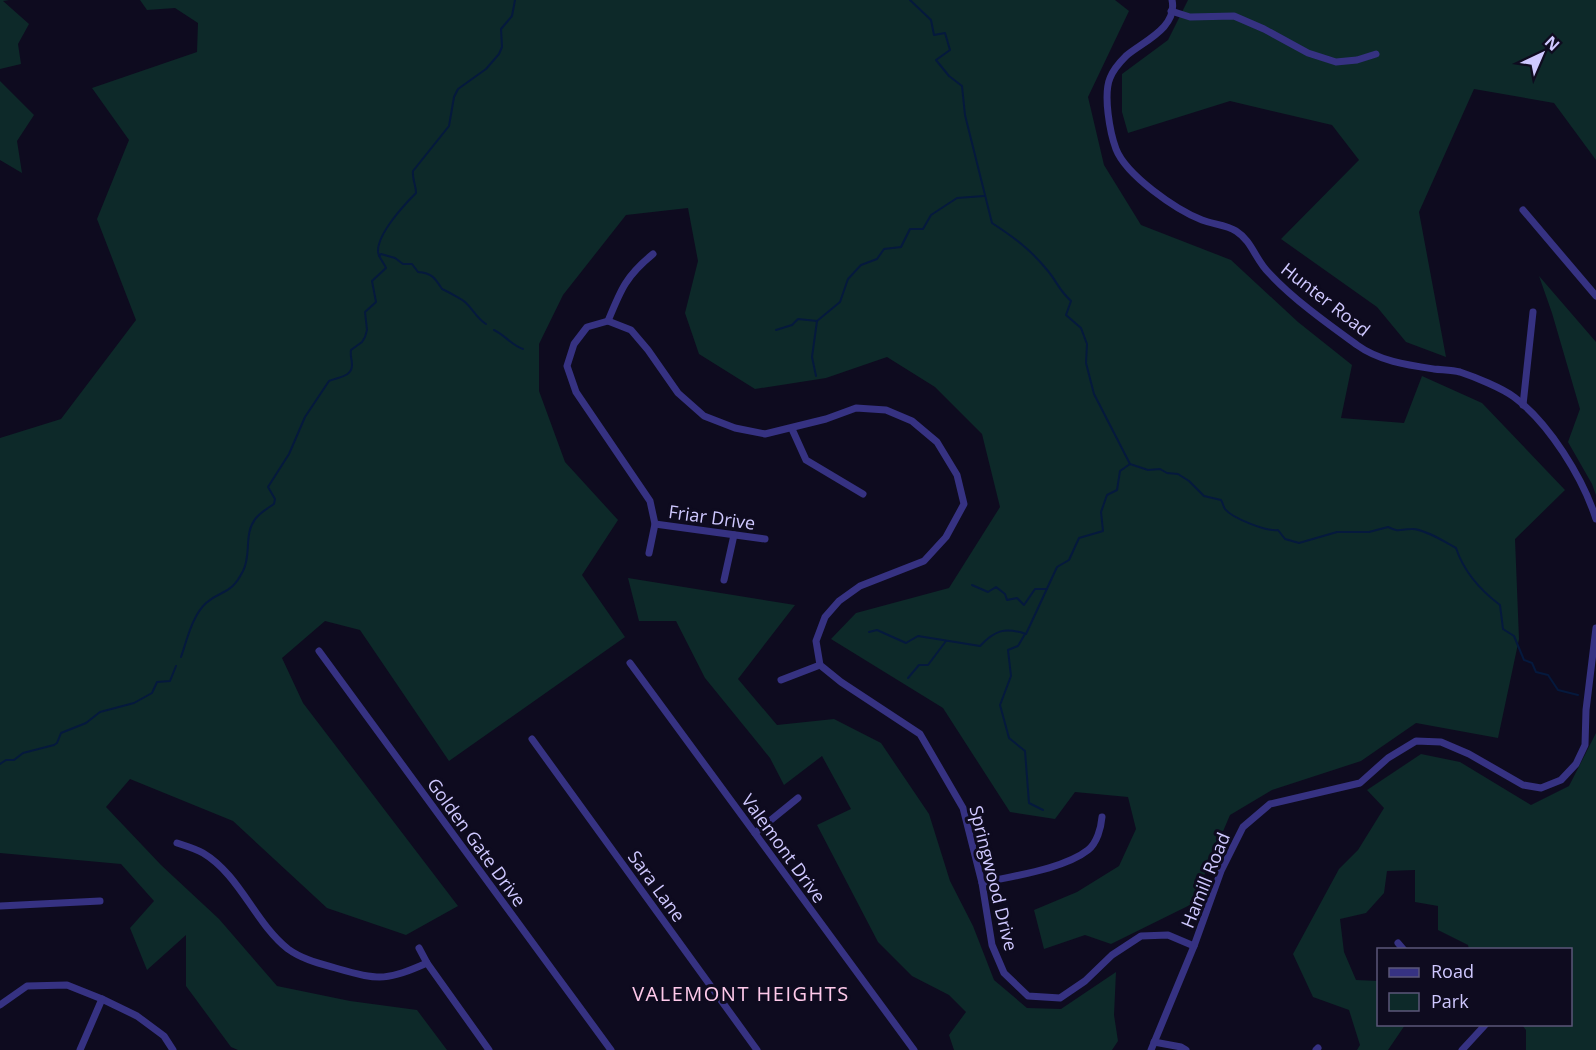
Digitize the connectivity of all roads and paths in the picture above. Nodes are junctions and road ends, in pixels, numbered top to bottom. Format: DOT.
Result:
graph roads {
  1 [pos="1172,0"];
  2 [pos="1171,11"];
  3 [pos="1376,54"];
  4 [pos="1523,210"];
  5 [pos="653,254"];
  6 [pos="1596,296"];
  7 [pos="1533,312"];
  8 [pos="608,321"];
  9 [pos="1523,405"];
  10 [pos="792,429"];
  11 [pos="863,494"];
  12 [pos="1596,519"];
  13 [pos="655,524"];
  14 [pos="734,535"];
  15 [pos="765,539"];
  16 [pos="649,553"];
  17 [pos="724,580"];
  18 [pos="1596,628"];
  19 [pos="319,651"];
  20 [pos="630,663"];
  21 [pos="820,665"];
  22 [pos="781,680"];
  23 [pos="532,739"];
  24 [pos="798,798"];
  25 [pos="1102,817"];
  26 [pos="755,833"];
  27 [pos="177,843"];
  28 [pos="982,883"];
  29 [pos="100,901"];
  30 [pos="0,906"];
  31 [pos="1398,943"];
  32 [pos="1194,946"];
  33 [pos="419,948"];
  34 [pos="1402,948"];
  35 [pos="427,963"];
  36 [pos="102,999"];
  37 [pos="0,1005"];
  38 [pos="1477,1028"];
  39 [pos="1154,1042"];
  40 [pos="80,1050"];
  41 [pos="173,1050"];
  42 [pos="489,1050"];
  43 [pos="611,1050"];
  44 [pos="757,1050"];
  45 [pos="914,1050"];
  46 [pos="1151,1050"];
  47 [pos="1186,1050"];
  48 [pos="1462,1050"];
  1 -- 2 [label="street, Hunter Road"];
  2 -- 3 [label="street"];
  2 -- 9 [label="street, Hunter Road"];
  4 -- 6 [label="street"];
  5 -- 8 [label="street"];
  7 -- 9 [label="street"];
  8 -- 10 [label="street"];
  8 -- 13 [label="street"];
  9 -- 12 [label="street, Hunter Road"];
  10 -- 11 [label="street"];
  10 -- 21 [label="street"];
  13 -- 14 [label="street, Friar Drive"];
  13 -- 16 [label="street"];
  14 -- 15 [label="street, Friar Drive"];
  14 -- 17 [label="street"];
  18 -- 32 [label="street, Hamill Road"];
  19 -- 43 [label="street, Golden Gate Drive"];
  20 -- 26 [label="street, Valemont Drive"];
  21 -- 22 [label="street"];
  21 -- 28 [label="street, Springwood Drive"];
  23 -- 44 [label="street, Sara Lane"];
  24 -- 26 [label="street"];
  25 -- 28 [label="street"];
  26 -- 45 [label="street, Valemont Drive"];
  27 -- 35 [label="street"];
  28 -- 32 [label="street, Springwood Drive"];
  29 -- 30 [label="street"];
  31 -- 34 [label="street"];
  32 -- 39 [label="street"];
  33 -- 35 [label="street"];
  35 -- 42 [label="street"];
  36 -- 37 [label="street"];
  36 -- 40 [label="street"];
  36 -- 41 [label="street"];
  38 -- 48 [label="street"];
  39 -- 46 [label="street"];
  39 -- 47 [label="street"];
}
